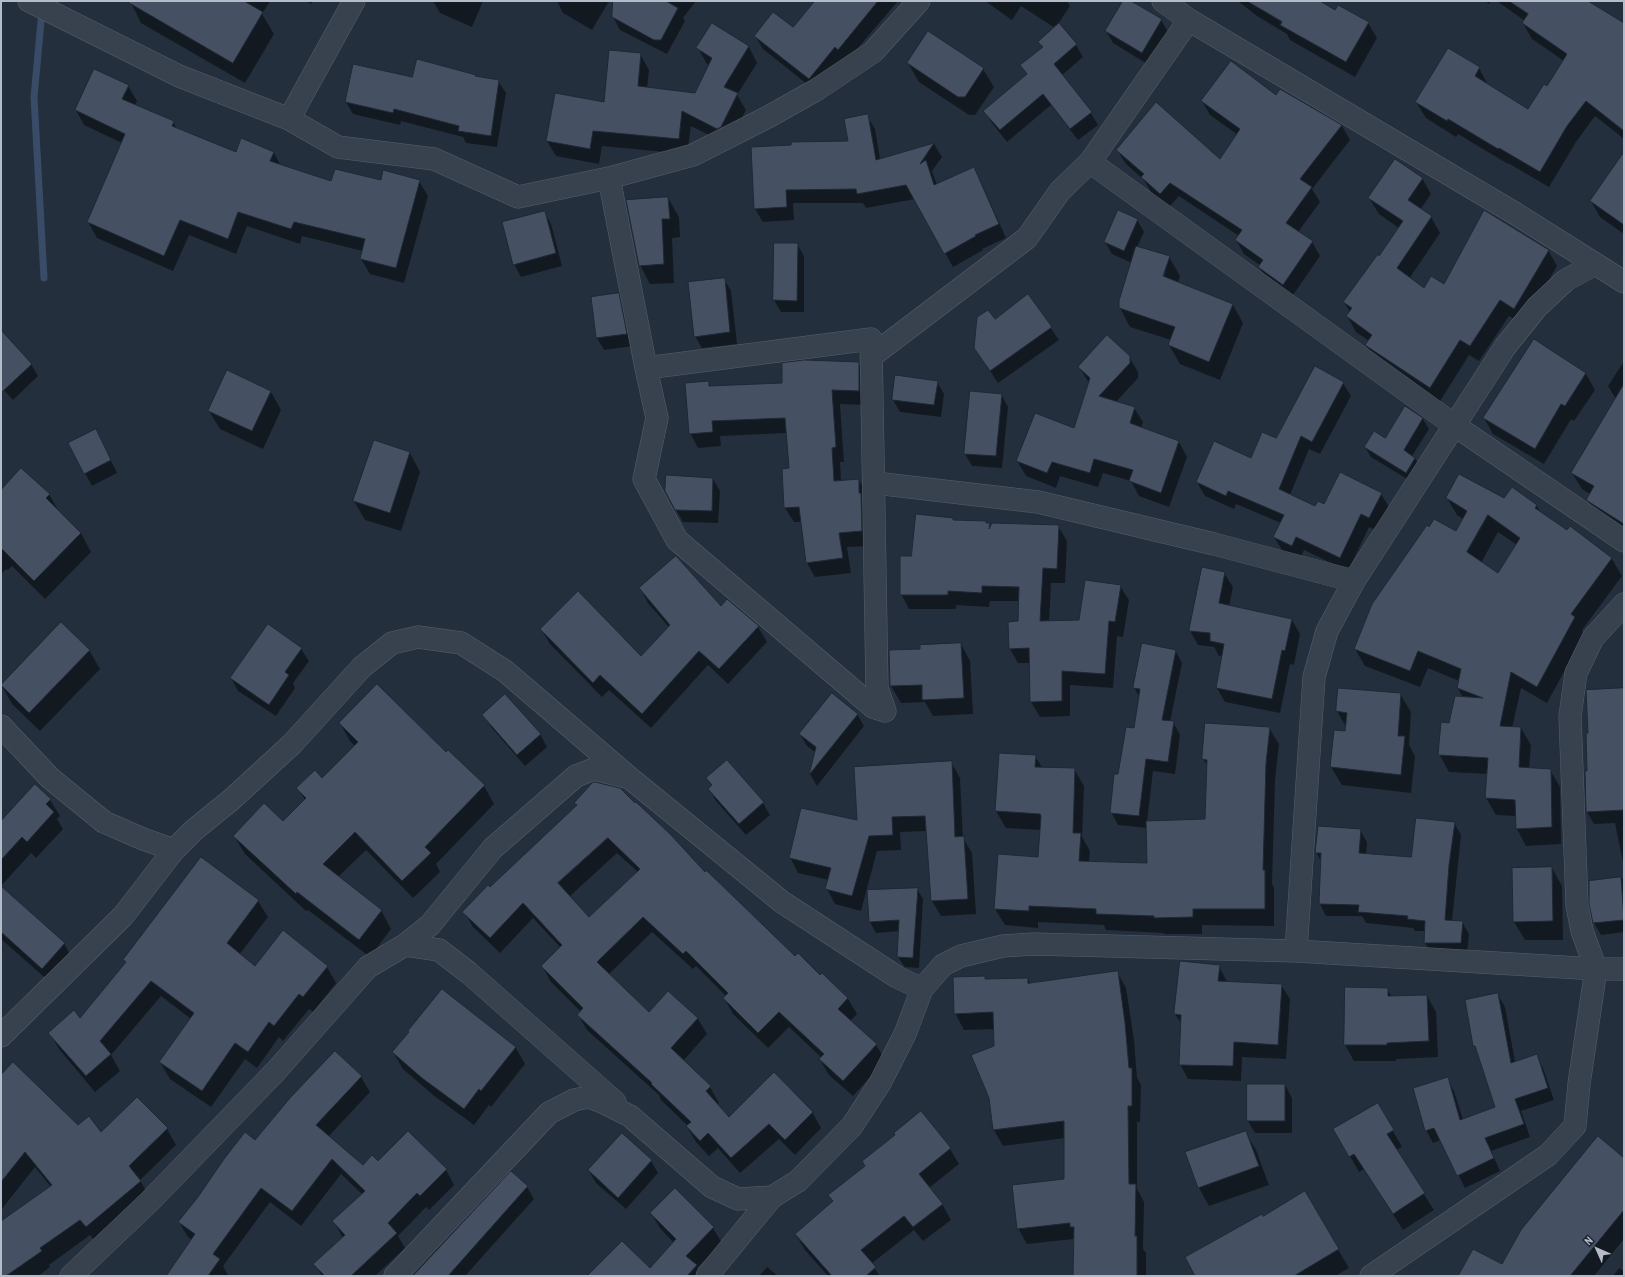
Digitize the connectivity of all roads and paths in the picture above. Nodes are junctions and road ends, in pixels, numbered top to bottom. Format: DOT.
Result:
graph roads {
  1 [pos="29,1"];
  2 [pos="354,1"];
  3 [pos="919,1"];
  4 [pos="1163,1"];
  5 [pos="1189,20"];
  6 [pos="289,119"];
  7 [pos="1090,162"];
  8 [pos="609,178"];
  9 [pos="1595,264"];
  10 [pos="1624,282"];
  11 [pos="871,339"];
  12 [pos="646,368"];
  13 [pos="1454,425"];
  14 [pos="875,483"];
  15 [pos="1624,541"];
  16 [pos="1354,580"];
  17 [pos="1624,604"];
  18 [pos="1,726"];
  19 [pos="631,779"];
  20 [pos="174,850"];
  21 [pos="405,945"];
  22 [pos="1296,951"];
  23 [pos="1596,969"];
  24 [pos="1624,969"];
  25 [pos="922,989"];
  26 [pos="1,1036"];
  27 [pos="630,1116"];
  28 [pos="772,1197"];
  29 [pos="72,1276"];
  30 [pos="395,1276"];
  31 [pos="707,1276"];
  32 [pos="1371,1276"];
  1 -- 6 [label="street"];
  2 -- 6 [label="street"];
  3 -- 8 [label="street"];
  4 -- 5 [label="street"];
  5 -- 7 [label="street"];
  5 -- 9 [label="street"];
  6 -- 8 [label="street"];
  7 -- 11 [label="street"];
  7 -- 13 [label="street"];
  8 -- 12 [label="street"];
  9 -- 10 [label="street"];
  9 -- 13 [label="street"];
  11 -- 12 [label="street"];
  11 -- 14 [label="street"];
  12 -- 14 [label="street"];
  13 -- 15 [label="street"];
  13 -- 16 [label="street"];
  14 -- 16 [label="street"];
  16 -- 22 [label="street"];
  17 -- 23 [label="street"];
  18 -- 20 [label="street"];
  19 -- 20 [label="street"];
  19 -- 21 [label="street"];
  19 -- 25 [label="street"];
  20 -- 26 [label="street"];
  21 -- 27 [label="street"];
  21 -- 29 [label="street"];
  22 -- 23 [label="street"];
  22 -- 25 [label="street"];
  23 -- 24 [label="street"];
  23 -- 32 [label="street"];
  25 -- 28 [label="street"];
  27 -- 28 [label="street"];
  27 -- 30 [label="street"];
  28 -- 31 [label="street"];
}
